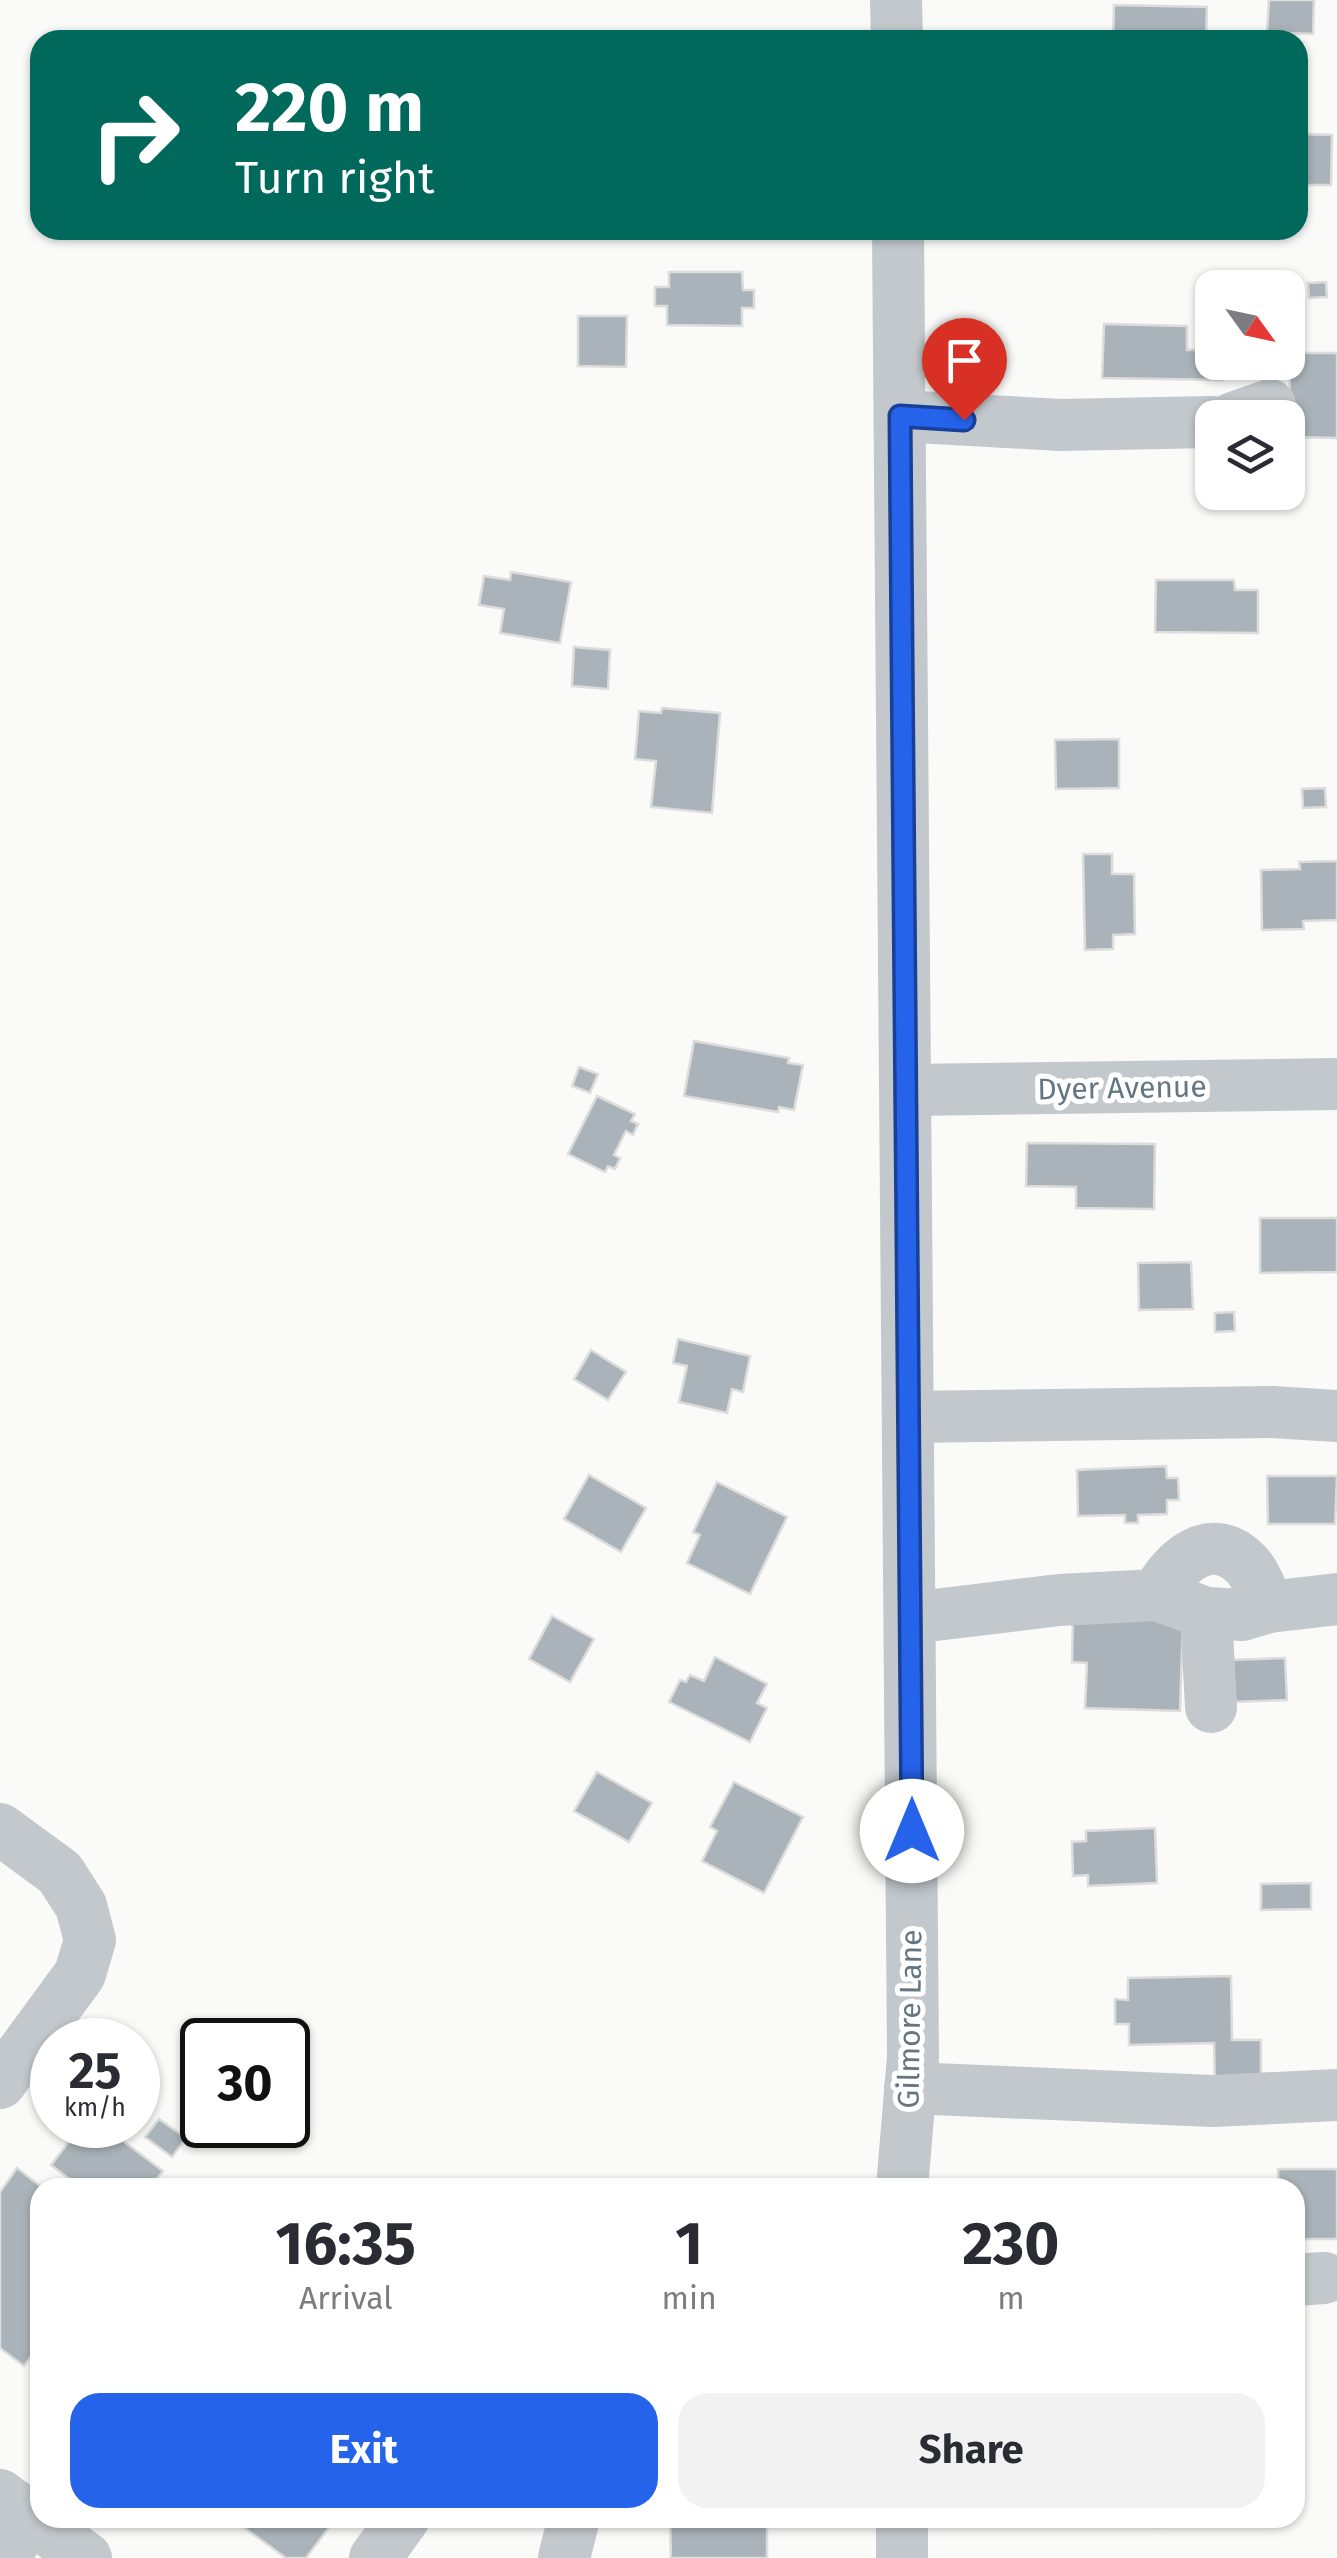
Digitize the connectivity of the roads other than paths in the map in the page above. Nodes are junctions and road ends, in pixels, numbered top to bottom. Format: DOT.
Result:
graph roads {
  1 [pos="896,0"];
  2 [pos="896,30"];
  3 [pos="898,240"];
  4 [pos="900,416"];
  5 [pos="1195,422"];
  6 [pos="1337,1084"];
  7 [pos="907,1090"];
  8 [pos="1337,1416"];
  9 [pos="909,1417"];
  10 [pos="1157,1595"];
  11 [pos="1337,1599"];
  12 [pos="1268,1607"];
  13 [pos="1206,1613"];
  14 [pos="910,1618"];
  15 [pos="1211,1706"];
  16 [pos="0,1829"];
  17 [pos="0,2084"];
  18 [pos="910,2088"];
  19 [pos="1337,2095"];
  20 [pos="903,2178"];
  21 [pos="40,2528"];
  22 [pos="397,2528"];
  23 [pos="572,2528"];
  24 [pos="902,2528"];
  25 [pos="86,2558"];
  26 [pos="376,2558"];
  27 [pos="564,2558"];
  28 [pos="902,2558"];
  1 -- 2 [label="street"];
  3 -- 4 [label="street, Gilmore Lane"];
  4 -- 5 [label="street"];
  4 -- 7 [label="street, Gilmore Lane"];
  6 -- 7 [label="street, Dyer Avenue"];
  7 -- 9 [label="street, Gilmore Lane"];
  8 -- 9 [label="street"];
  9 -- 14 [label="street, Gilmore Lane"];
  10 -- 12 [label="street"];
  10 -- 13 [label="street"];
  10 -- 14 [label="street"];
  11 -- 12 [label="street"];
  12 -- 13 [label="street"];
  13 -- 15 [label="street"];
  14 -- 18 [label="street, Gilmore Lane"];
  16 -- 17 [label="street"];
  18 -- 19 [label="street"];
  18 -- 20 [label="street, Gilmore Lane"];
  21 -- 25 [label="street"];
  22 -- 26 [label="street"];
  23 -- 27 [label="street"];
  24 -- 28 [label="street"];
}
